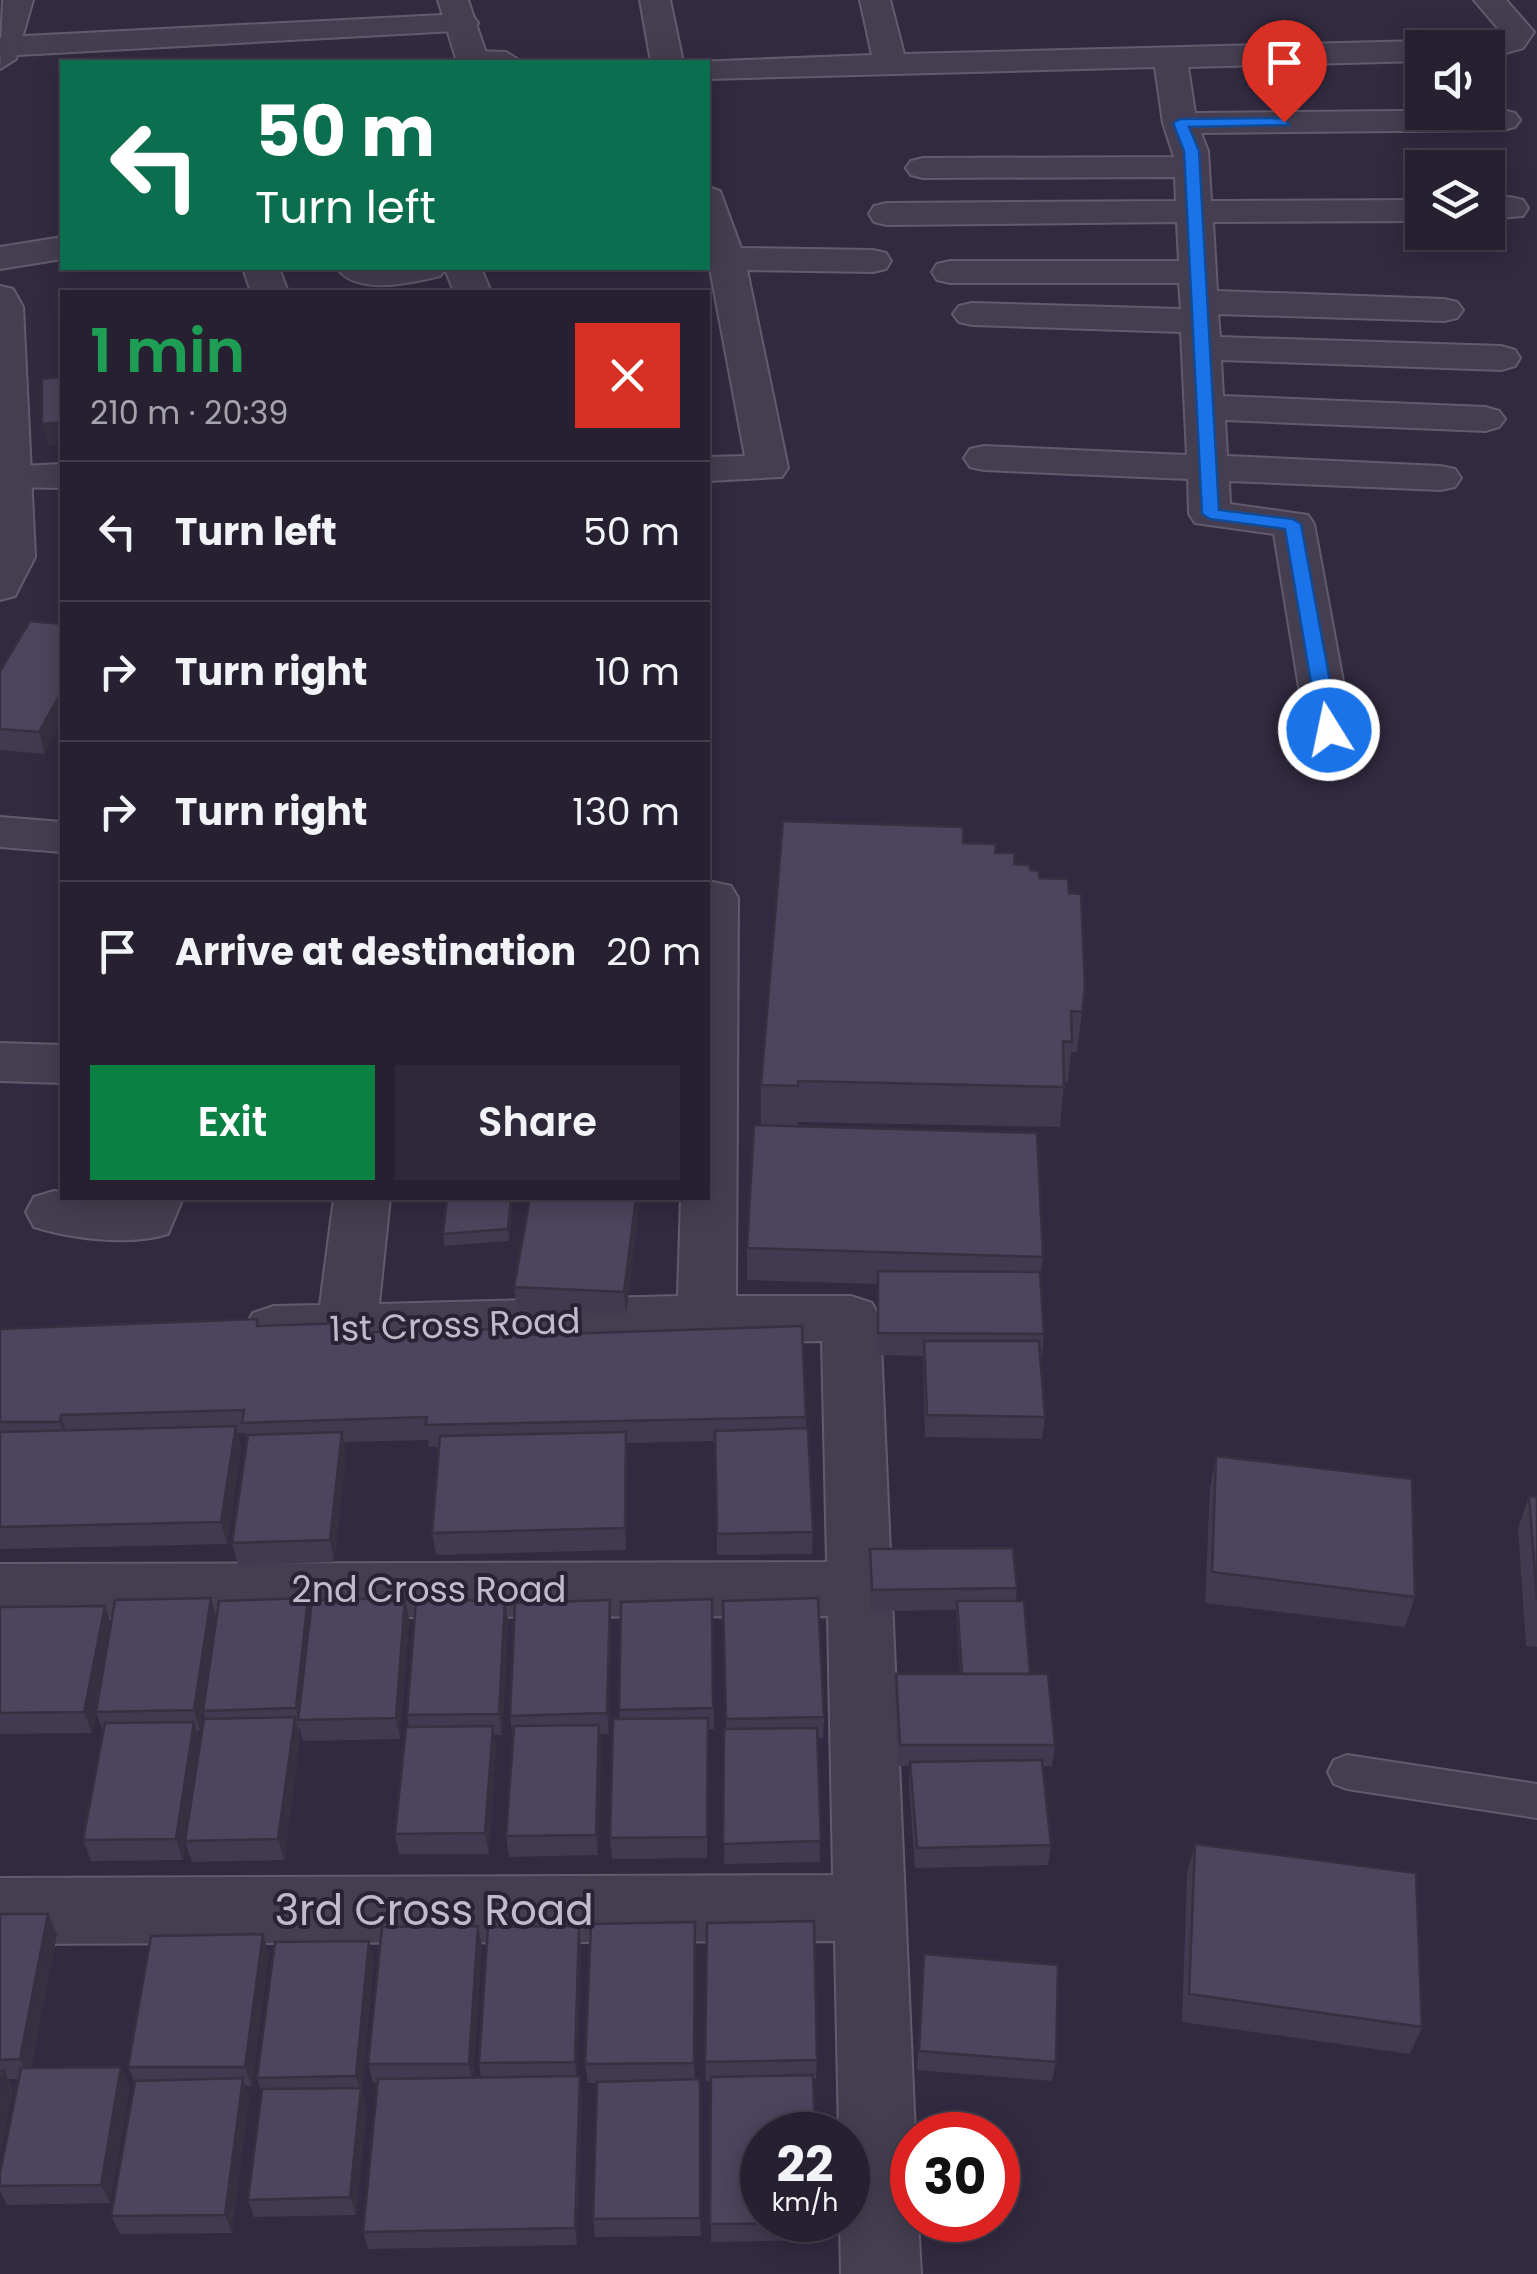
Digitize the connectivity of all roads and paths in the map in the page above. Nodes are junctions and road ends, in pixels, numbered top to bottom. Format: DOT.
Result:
graph roads {
  1 [pos="655,0"];
  2 [pos="875,0"];
  3 [pos="1489,0"];
  4 [pos="457,12"];
  5 [pos="7,28"];
  6 [pos="1505,43"];
  7 [pos="1405,51"];
  8 [pos="1311,54"];
  9 [pos="1170,58"];
  10 [pos="473,60"];
  11 [pos="667,60"];
  12 [pos="890,62"];
  13 [pos="710,69"];
  14 [pos="1376,86"];
  15 [pos="1324,88"];
  16 [pos="1388,121"];
  17 [pos="1405,121"];
  18 [pos="1453,144"];
  19 [pos="1188,147"];
  20 [pos="923,168"];
  21 [pos="710,205"];
  22 [pos="1405,210"];
  23 [pos="887,214"];
  24 [pos="1193,214"];
  25 [pos="60,248"];
  26 [pos="0,258"];
  27 [pos="726,259"];
  28 [pos="873,260"];
  29 [pos="360,270"];
  30 [pos="408,270"];
  31 [pos="950,272"];
  32 [pos="0,296"];
  33 [pos="1444,310"];
  34 [pos="1198,311"];
  35 [pos="972,314"];
  36 [pos="1501,358"];
  37 [pos="1,363"];
  38 [pos="1204,407"];
  39 [pos="1485,418"];
  40 [pos="984,458"];
  41 [pos="710,469"];
  42 [pos="1208,471"];
  43 [pos="60,476"];
  44 [pos="8,477"];
  45 [pos="1440,478"];
  46 [pos="5,567"];
  47 [pos="1329,730"];
  48 [pos="0,832"];
  49 [pos="60,837"];
  50 [pos="713,898"];
  51 [pos="0,1062"];
  52 [pos="60,1064"];
  53 [pos="710,1108"];
  54 [pos="155,1200"];
  55 [pos="362,1200"];
  56 [pos="709,1200"];
  57 [pos="54,1212"];
  58 [pos="707,1318"];
  59 [pos="347,1329"];
  60 [pos="212,1330"];
  61 [pos="858,1589"];
  62 [pos="0,1591"];
  63 [pos="1347,1772"];
  64 [pos="1537,1801"];
  65 [pos="868,1908"];
  66 [pos="0,1911"];
  67 [pos="881,2274"];
  1 -- 11 [label="street"];
  2 -- 12 [label="street"];
  3 -- 6 [label="street"];
  4 -- 5 [label="street"];
  4 -- 10 [label="street"];
  7 -- 8 [label="street"];
  8 -- 9 [label="street"];
  8 -- 15 [label="street"];
  9 -- 12 [label="street"];
  9 -- 19 [label="street"];
  12 -- 13 [label="street"];
  14 -- 16 [label="street"];
  16 -- 17 [label="street"];
  16 -- 19 [label="street"];
  18 -- 19 [label="street"];
  19 -- 20 [label="street"];
  19 -- 24 [label="street"];
  21 -- 27 [label="street"];
  22 -- 24 [label="street"];
  23 -- 24 [label="street"];
  24 -- 34 [label="street"];
  25 -- 26 [label="street"];
  27 -- 28 [label="street"];
  27 -- 41 [label="street"];
  29 -- 30 [label="street"];
  31 -- 34 [label="street"];
  32 -- 37 [label="street"];
  33 -- 34 [label="street"];
  34 -- 35 [label="street"];
  34 -- 36 [label="street"];
  34 -- 38 [label="street"];
  37 -- 44 [label="street"];
  38 -- 39 [label="street"];
  38 -- 42 [label="street"];
  40 -- 42 [label="street"];
  42 -- 45 [label="street"];
  42 -- 47 [label="street"];
  43 -- 44 [label="street"];
  44 -- 46 [label="street"];
  48 -- 49 [label="street"];
  50 -- 53 [label="street"];
  51 -- 52 [label="street"];
  54 -- 57 [label="street"];
  55 -- 59 [label="street"];
  56 -- 58 [label="street"];
  58 -- 59 [label="street, 1st Cross Road"];
  58 -- 61 [label="street, 1st Cross Road"];
  59 -- 60 [label="street, 1st Cross Road"];
  61 -- 62 [label="street, 2nd Cross Road"];
  61 -- 65 [label="street"];
  63 -- 64 [label="lane"];
  65 -- 66 [label="street, 3rd Cross Road"];
  65 -- 67 [label="street"];
}
